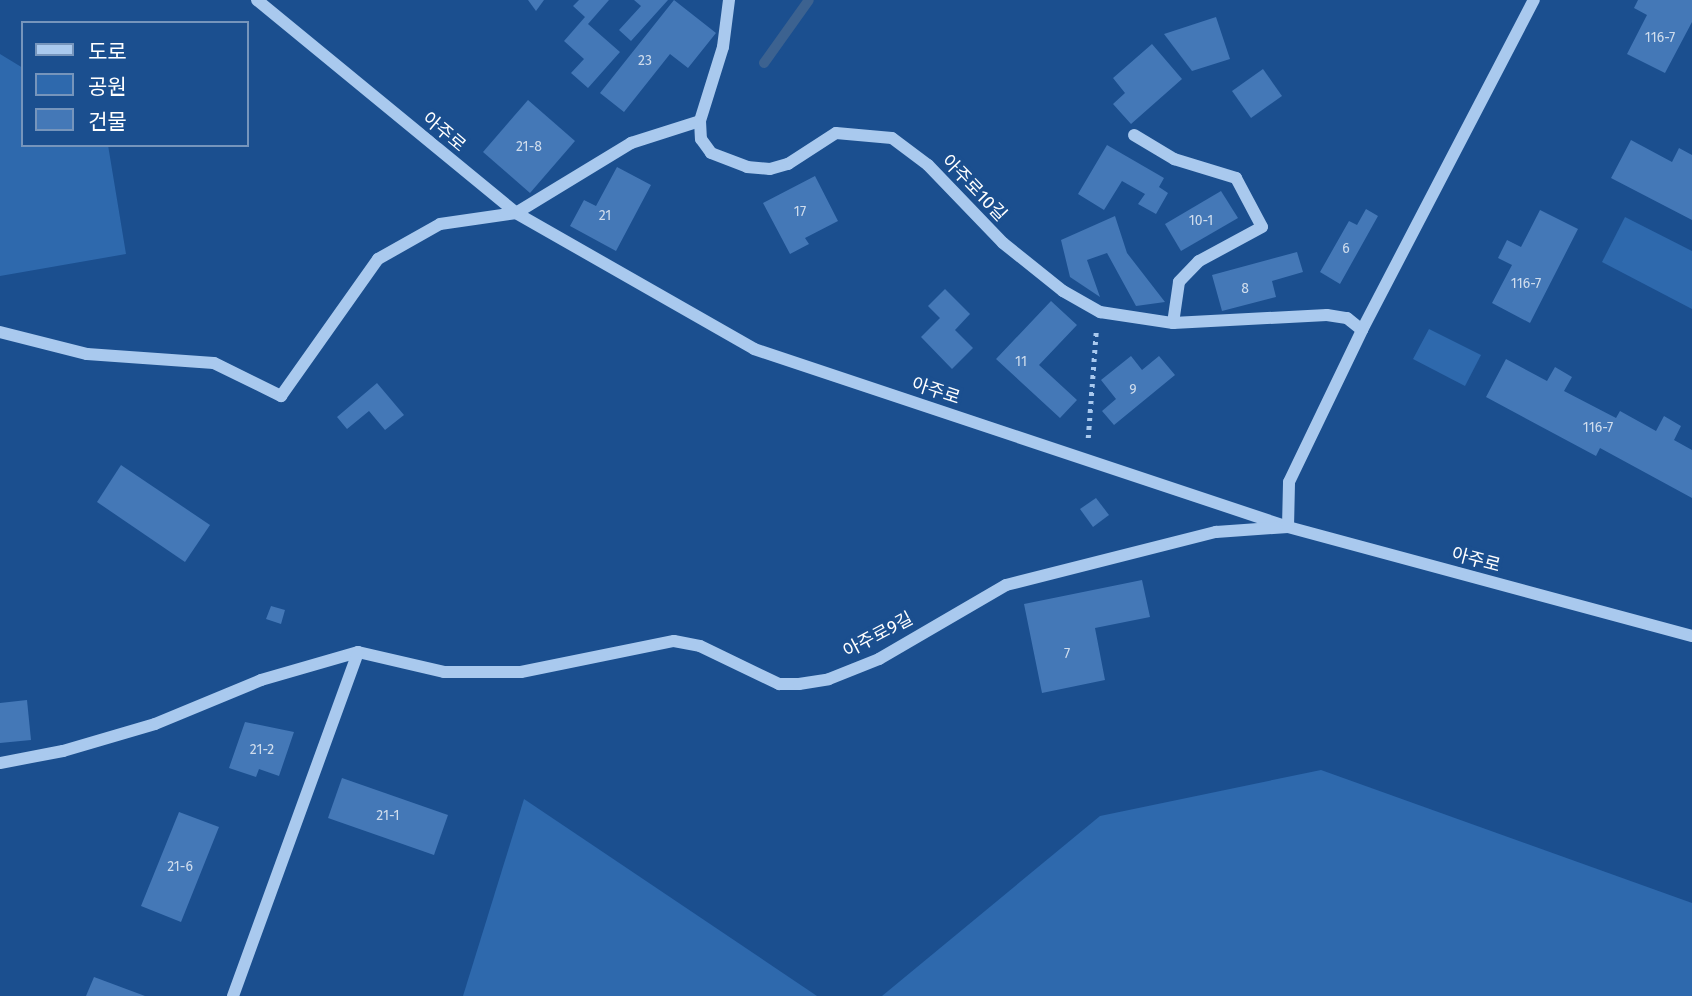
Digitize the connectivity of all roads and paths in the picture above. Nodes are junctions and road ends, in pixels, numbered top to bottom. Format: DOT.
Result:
graph roads {
  1 [pos="257,0"];
  2 [pos="729,0"];
  3 [pos="1534,0"];
  4 [pos="701,121"];
  5 [pos="1133,135"];
  6 [pos="516,214"];
  7 [pos="1100,312"];
  8 [pos="1173,323"];
  9 [pos="1362,330"];
  10 [pos="0,332"];
  11 [pos="1086,460"];
  12 [pos="1288,527"];
  13 [pos="1692,636"];
  14 [pos="358,652"];
  15 [pos="0,764"];
  16 [pos="233,996"];
  1 -- 6 [label="street, 아주로"];
  2 -- 4 [label="street"];
  3 -- 9 [label="street"];
  4 -- 6 [label="street"];
  4 -- 7 [label="street, 아주로10길"];
  5 -- 8 [label="street"];
  6 -- 10 [label="street"];
  6 -- 11 [label="street, 아주로"];
  7 -- 8 [label="street, 아주로10길"];
  7 -- 11 [label="path"];
  8 -- 9 [label="street, 아주로10길"];
  9 -- 12 [label="street"];
  11 -- 12 [label="street, 아주로"];
  12 -- 13 [label="street, 아주로"];
  12 -- 14 [label="street, 아주로9길"];
  14 -- 15 [label="street"];
  14 -- 16 [label="street"];
}
